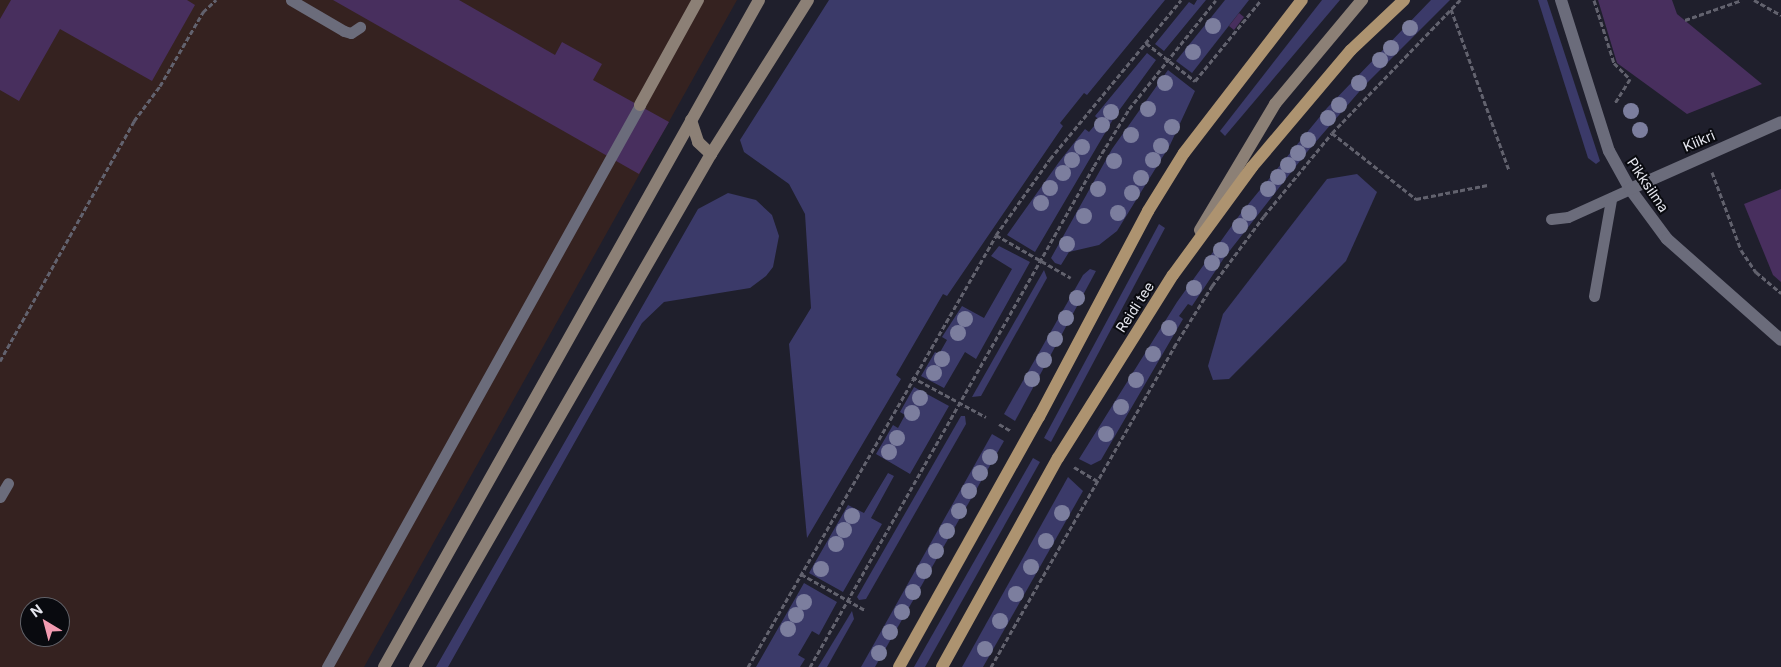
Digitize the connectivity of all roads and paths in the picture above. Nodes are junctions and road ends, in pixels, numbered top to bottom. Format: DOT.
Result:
graph roads {
  1 [pos="216,0"];
  2 [pos="292,0"];
  3 [pos="698,0"];
  4 [pos="759,0"];
  5 [pos="808,0"];
  6 [pos="1180,0"];
  7 [pos="1216,0"];
  8 [pos="1261,0"];
  9 [pos="1302,0"];
  10 [pos="1362,0"];
  11 [pos="1404,0"];
  12 [pos="1460,0"];
  13 [pos="1561,0"];
  14 [pos="1594,0"];
  15 [pos="1742,0"];
  16 [pos="1754,0"];
  17 [pos="1450,9"];
  18 [pos="1781,15"];
  19 [pos="1685,20"];
  20 [pos="360,27"];
  21 [pos="1146,43"];
  22 [pos="1168,59"];
  23 [pos="1614,104"];
  24 [pos="640,105"];
  25 [pos="691,120"];
  26 [pos="1781,122"];
  27 [pos="1332,133"];
  28 [pos="711,154"];
  29 [pos="1711,169"];
  30 [pos="1509,170"];
  31 [pos="1488,185"];
  32 [pos="1630,189"];
  33 [pos="1611,200"];
  34 [pos="1551,219"];
  35 [pos="996,235"];
  36 [pos="1039,262"];
  37 [pos="1173,276"];
  38 [pos="1071,278"];
  39 [pos="1781,293"];
  40 [pos="1594,296"];
  41 [pos="1781,340"];
  42 [pos="0,361"];
  43 [pos="912,377"];
  44 [pos="959,403"];
  45 [pos="986,417"];
  46 [pos="999,424"];
  47 [pos="1012,431"];
  48 [pos="1073,467"];
  49 [pos="1097,481"];
  50 [pos="8,483"];
  51 [pos="0,497"];
  52 [pos="801,574"];
  53 [pos="848,600"];
  54 [pos="865,610"];
  55 [pos="327,667"];
  56 [pos="384,667"];
  57 [pos="415,667"];
  58 [pos="748,667"];
  59 [pos="810,667"];
  60 [pos="899,667"];
  61 [pos="942,667"];
  62 [pos="991,667"];
  1 -- 42 [label="path"];
  2 -- 20 [label="lane"];
  3 -- 24 [label="street"];
  4 -- 25 [label="street"];
  5 -- 28 [label="street"];
  6 -- 21 [label="path"];
  7 -- 22 [label="path"];
  8 -- 22 [label="path"];
  9 -- 60 [label="main road"];
  10 -- 37 [label="street"];
  11 -- 37 [label="main road, Reidi tee"];
  12 -- 17 [label="path"];
  13 -- 32 [label="street, Pikksilma"];
  14 -- 23 [label="path"];
  15 -- 19 [label="path"];
  16 -- 18 [label="path"];
  17 -- 27 [label="path"];
  17 -- 30 [label="path"];
  21 -- 22 [label="path"];
  21 -- 35 [label="path"];
  22 -- 36 [label="path"];
  24 -- 55 [label="lane"];
  25 -- 28 [label="street"];
  25 -- 56 [label="street"];
  26 -- 32 [label="street, Kiikri"];
  27 -- 31 [label="path"];
  27 -- 49 [label="path"];
  28 -- 57 [label="street"];
  29 -- 39 [label="path"];
  32 -- 33 [label="lane"];
  32 -- 41 [label="street, Pikksilma"];
  33 -- 34 [label="lane"];
  33 -- 40 [label="lane"];
  35 -- 36 [label="path"];
  35 -- 43 [label="path"];
  36 -- 38 [label="path"];
  36 -- 44 [label="path"];
  37 -- 61 [label="main road, Reidi tee"];
  43 -- 44 [label="path"];
  43 -- 52 [label="path"];
  44 -- 45 [label="path"];
  44 -- 53 [label="path"];
  46 -- 47 [label="path"];
  48 -- 49 [label="path"];
  49 -- 62 [label="path"];
  50 -- 51 [label="lane"];
  52 -- 53 [label="path"];
  52 -- 58 [label="path"];
  53 -- 54 [label="path"];
  53 -- 59 [label="path"];
}
